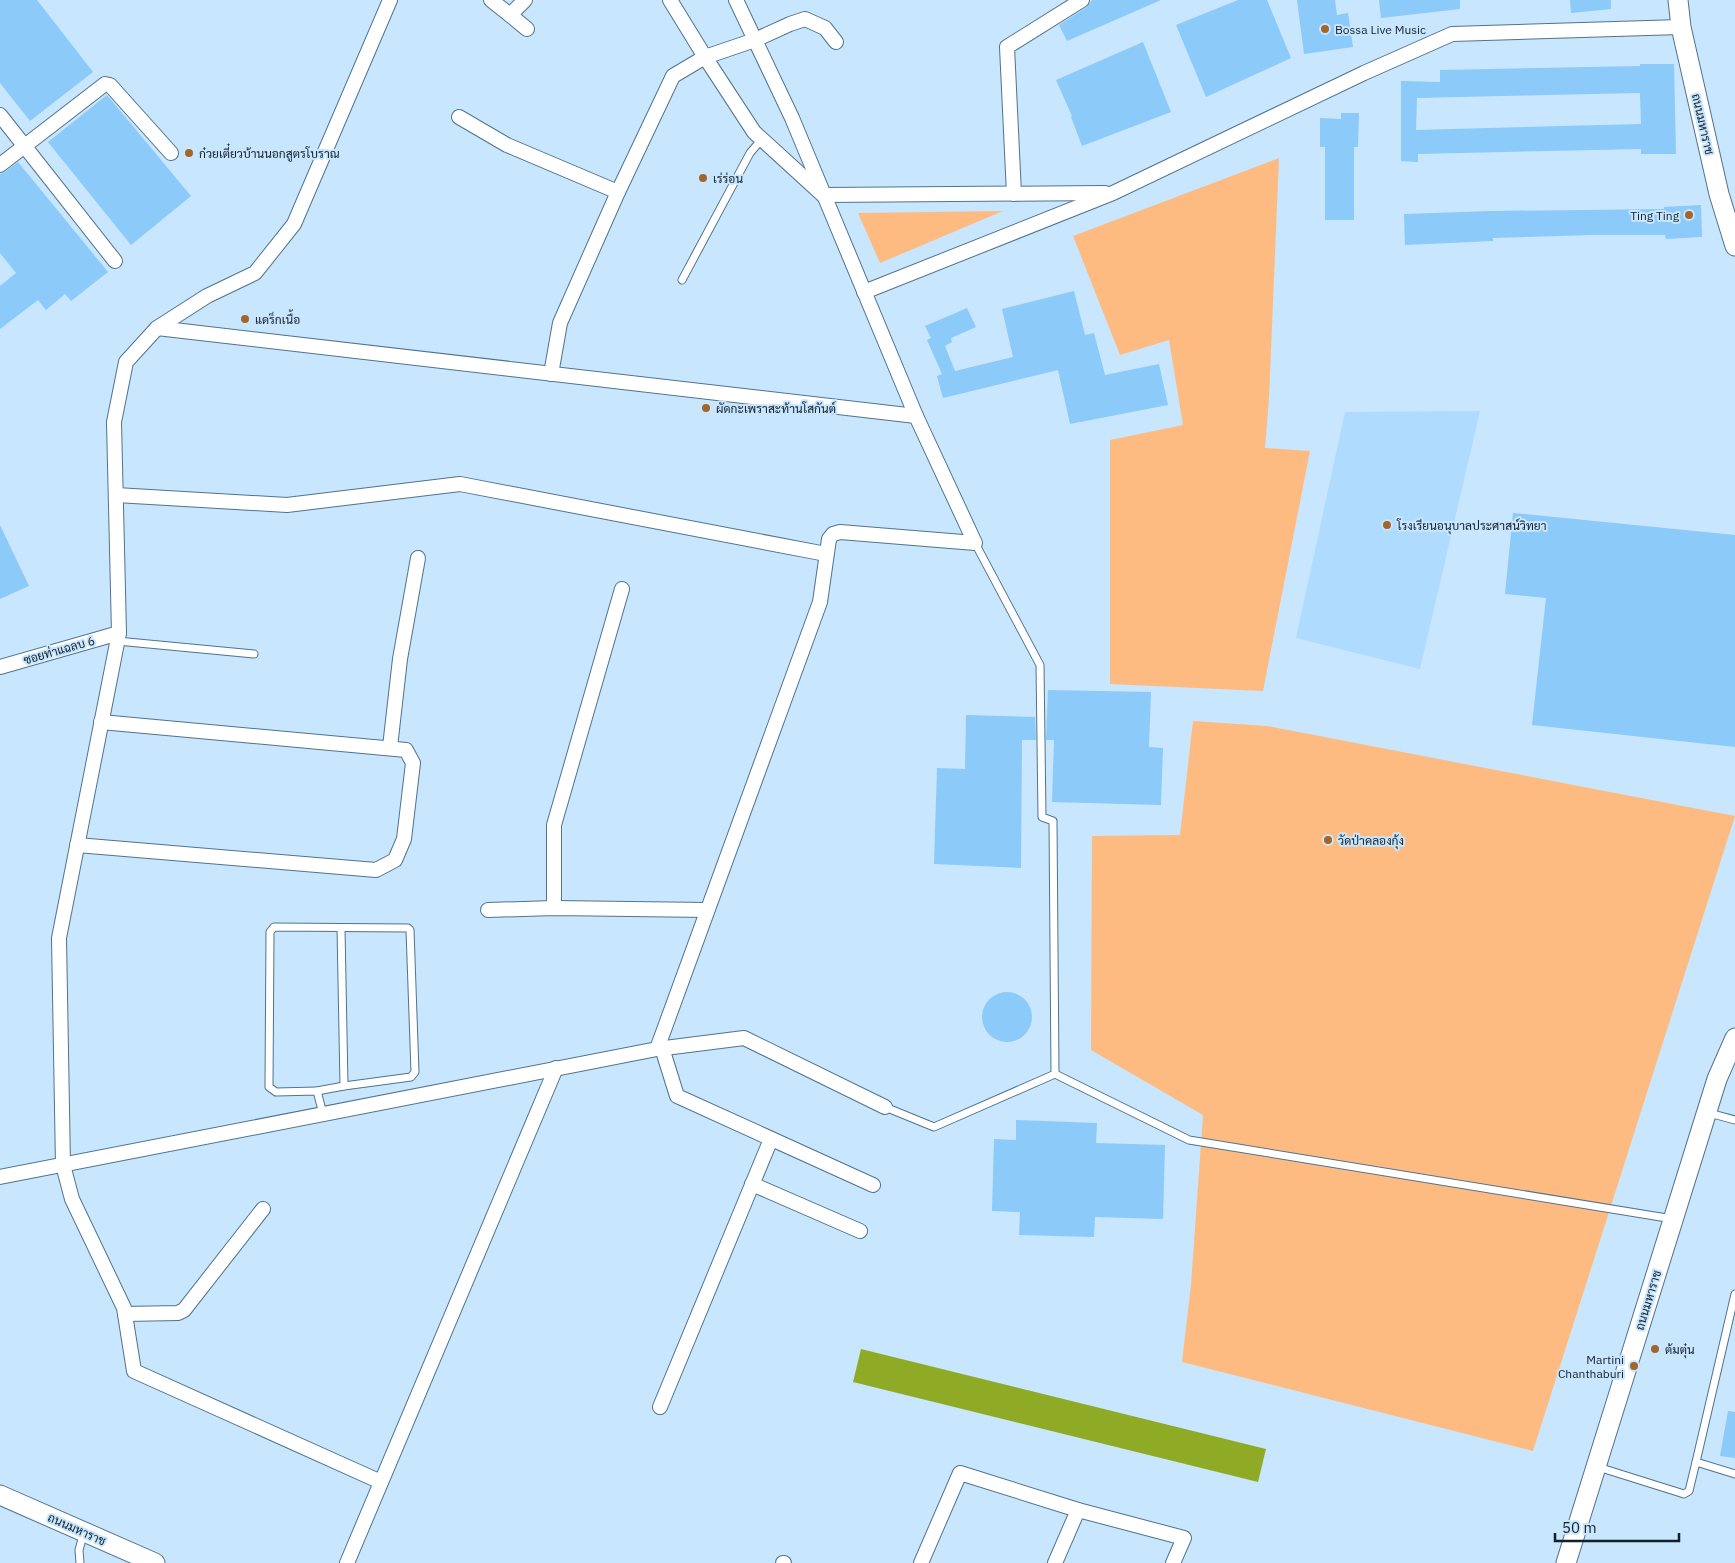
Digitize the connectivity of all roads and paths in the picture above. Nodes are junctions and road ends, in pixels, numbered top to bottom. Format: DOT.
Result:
graph roads {
  1 [pos="390,0"];
  2 [pos="491,0"];
  3 [pos="526,0"];
  4 [pos="670,0"];
  5 [pos="736,0"];
  6 [pos="1082,0"];
  7 [pos="1678,0"];
  8 [pos="510,15"];
  9 [pos="1681,27"];
  10 [pos="528,29"];
  11 [pos="755,40"];
  12 [pos="836,42"];
  13 [pos="705,57"];
  14 [pos="0,115"];
  15 [pos="459,117"];
  16 [pos="762,139"];
  17 [pos="24,146"];
  18 [pos="171,153"];
  19 [pos="0,165"];
  20 [pos="618,192"];
  21 [pos="1113,193"];
  22 [pos="1014,194"];
  23 [pos="823,195"];
  24 [pos="1734,237"];
  25 [pos="115,261"];
  26 [pos="682,280"];
  27 [pos="864,292"];
  28 [pos="157,328"];
  29 [pos="551,374"];
  30 [pos="916,416"];
  31 [pos="116,495"];
  32 [pos="975,543"];
  33 [pos="826,554"];
  34 [pos="418,558"];
  35 [pos="622,589"];
  36 [pos="118,637"];
  37 [pos="254,654"];
  38 [pos="0,667"];
  39 [pos="101,722"];
  40 [pos="390,747"];
  41 [pos="77,846"];
  42 [pos="554,908"];
  43 [pos="488,910"];
  44 [pos="707,910"];
  45 [pos="341,928"];
  46 [pos="1735,1038"];
  47 [pos="660,1048"];
  48 [pos="556,1068"];
  49 [pos="1055,1074"];
  50 [pos="344,1086"];
  51 [pos="317,1091"];
  52 [pos="885,1107"];
  53 [pos="1706,1112"];
  54 [pos="323,1114"];
  55 [pos="1735,1120"];
  56 [pos="771,1138"];
  57 [pos="64,1165"];
  58 [pos="0,1177"];
  59 [pos="752,1184"];
  60 [pos="873,1185"];
  61 [pos="263,1209"];
  62 [pos="1673,1219"];
  63 [pos="860,1231"];
  64 [pos="1735,1294"];
  65 [pos="126,1314"];
  66 [pos="660,1406"];
  67 [pos="1696,1462"];
  68 [pos="1596,1466"];
  69 [pos="1735,1474"];
  70 [pos="381,1482"];
  71 [pos="0,1495"];
  72 [pos="1078,1510"];
  73 [pos="84,1532"];
  74 [pos="149,1562"];
  75 [pos="80,1563"];
  76 [pos="347,1563"];
  77 [pos="921,1563"];
  78 [pos="1055,1563"];
  79 [pos="1173,1563"];
  80 [pos="1566,1563"];
  1 -- 28 [label="street"];
  2 -- 8 [label="street"];
  3 -- 8 [label="street"];
  4 -- 13 [label="street"];
  5 -- 11 [label="street"];
  6 -- 22 [label="street"];
  7 -- 9 [label="street, ถนนมหาราช"];
  8 -- 10 [label="street"];
  9 -- 21 [label="street"];
  9 -- 24 [label="street, ถนนมหาราช"];
  11 -- 12 [label="street"];
  11 -- 13 [label="street"];
  11 -- 23 [label="street"];
  13 -- 16 [label="street"];
  13 -- 20 [label="street"];
  14 -- 17 [label="street"];
  15 -- 20 [label="street"];
  16 -- 23 [label="street"];
  16 -- 26 [label="lane"];
  17 -- 18 [label="street"];
  17 -- 19 [label="street"];
  17 -- 25 [label="street"];
  20 -- 29 [label="street"];
  21 -- 22 [label="street"];
  21 -- 27 [label="street"];
  22 -- 23 [label="street"];
  23 -- 27 [label="street"];
  27 -- 30 [label="street"];
  28 -- 29 [label="street"];
  28 -- 31 [label="street"];
  29 -- 30 [label="street"];
  30 -- 32 [label="street"];
  31 -- 33 [label="street"];
  31 -- 36 [label="street"];
  32 -- 33 [label="street"];
  32 -- 49 [label="lane"];
  33 -- 44 [label="street"];
  34 -- 40 [label="street"];
  35 -- 42 [label="street"];
  36 -- 37 [label="lane"];
  36 -- 38 [label="street, ซอยท่าแฉลบ 6"];
  36 -- 39 [label="street"];
  39 -- 40 [label="street"];
  39 -- 41 [label="street"];
  40 -- 41 [label="street"];
  41 -- 57 [label="street"];
  42 -- 43 [label="street"];
  42 -- 44 [label="street"];
  44 -- 47 [label="street"];
  45 -- 50 [label="lane"];
  45 -- 50 [label="lane"];
  45 -- 51 [label="lane"];
  46 -- 53 [label="street, ถนนมหาราช"];
  47 -- 48 [label="street"];
  47 -- 52 [label="street"];
  47 -- 56 [label="street"];
  48 -- 54 [label="street"];
  48 -- 70 [label="street"];
  49 -- 52 [label="lane"];
  49 -- 62 [label="lane"];
  50 -- 51 [label="lane"];
  51 -- 54 [label="lane"];
  53 -- 55 [label="lane"];
  53 -- 62 [label="street, ถนนมหาราช"];
  54 -- 57 [label="street"];
  56 -- 59 [label="street"];
  56 -- 60 [label="street"];
  57 -- 58 [label="street"];
  57 -- 65 [label="street"];
  59 -- 63 [label="street"];
  59 -- 66 [label="street"];
  61 -- 65 [label="street"];
  62 -- 68 [label="street, ถนนมหาราช"];
  64 -- 67 [label="lane"];
  65 -- 70 [label="street"];
  67 -- 68 [label="lane"];
  67 -- 69 [label="lane"];
  68 -- 80 [label="street, ถนนมหาราช"];
  70 -- 76 [label="street"];
  71 -- 73 [label="street, ถนนมหาราช"];
  72 -- 77 [label="street"];
  72 -- 78 [label="street"];
  72 -- 79 [label="street"];
  73 -- 74 [label="street, ถนนมหาราช"];
  73 -- 75 [label="lane"];
}
